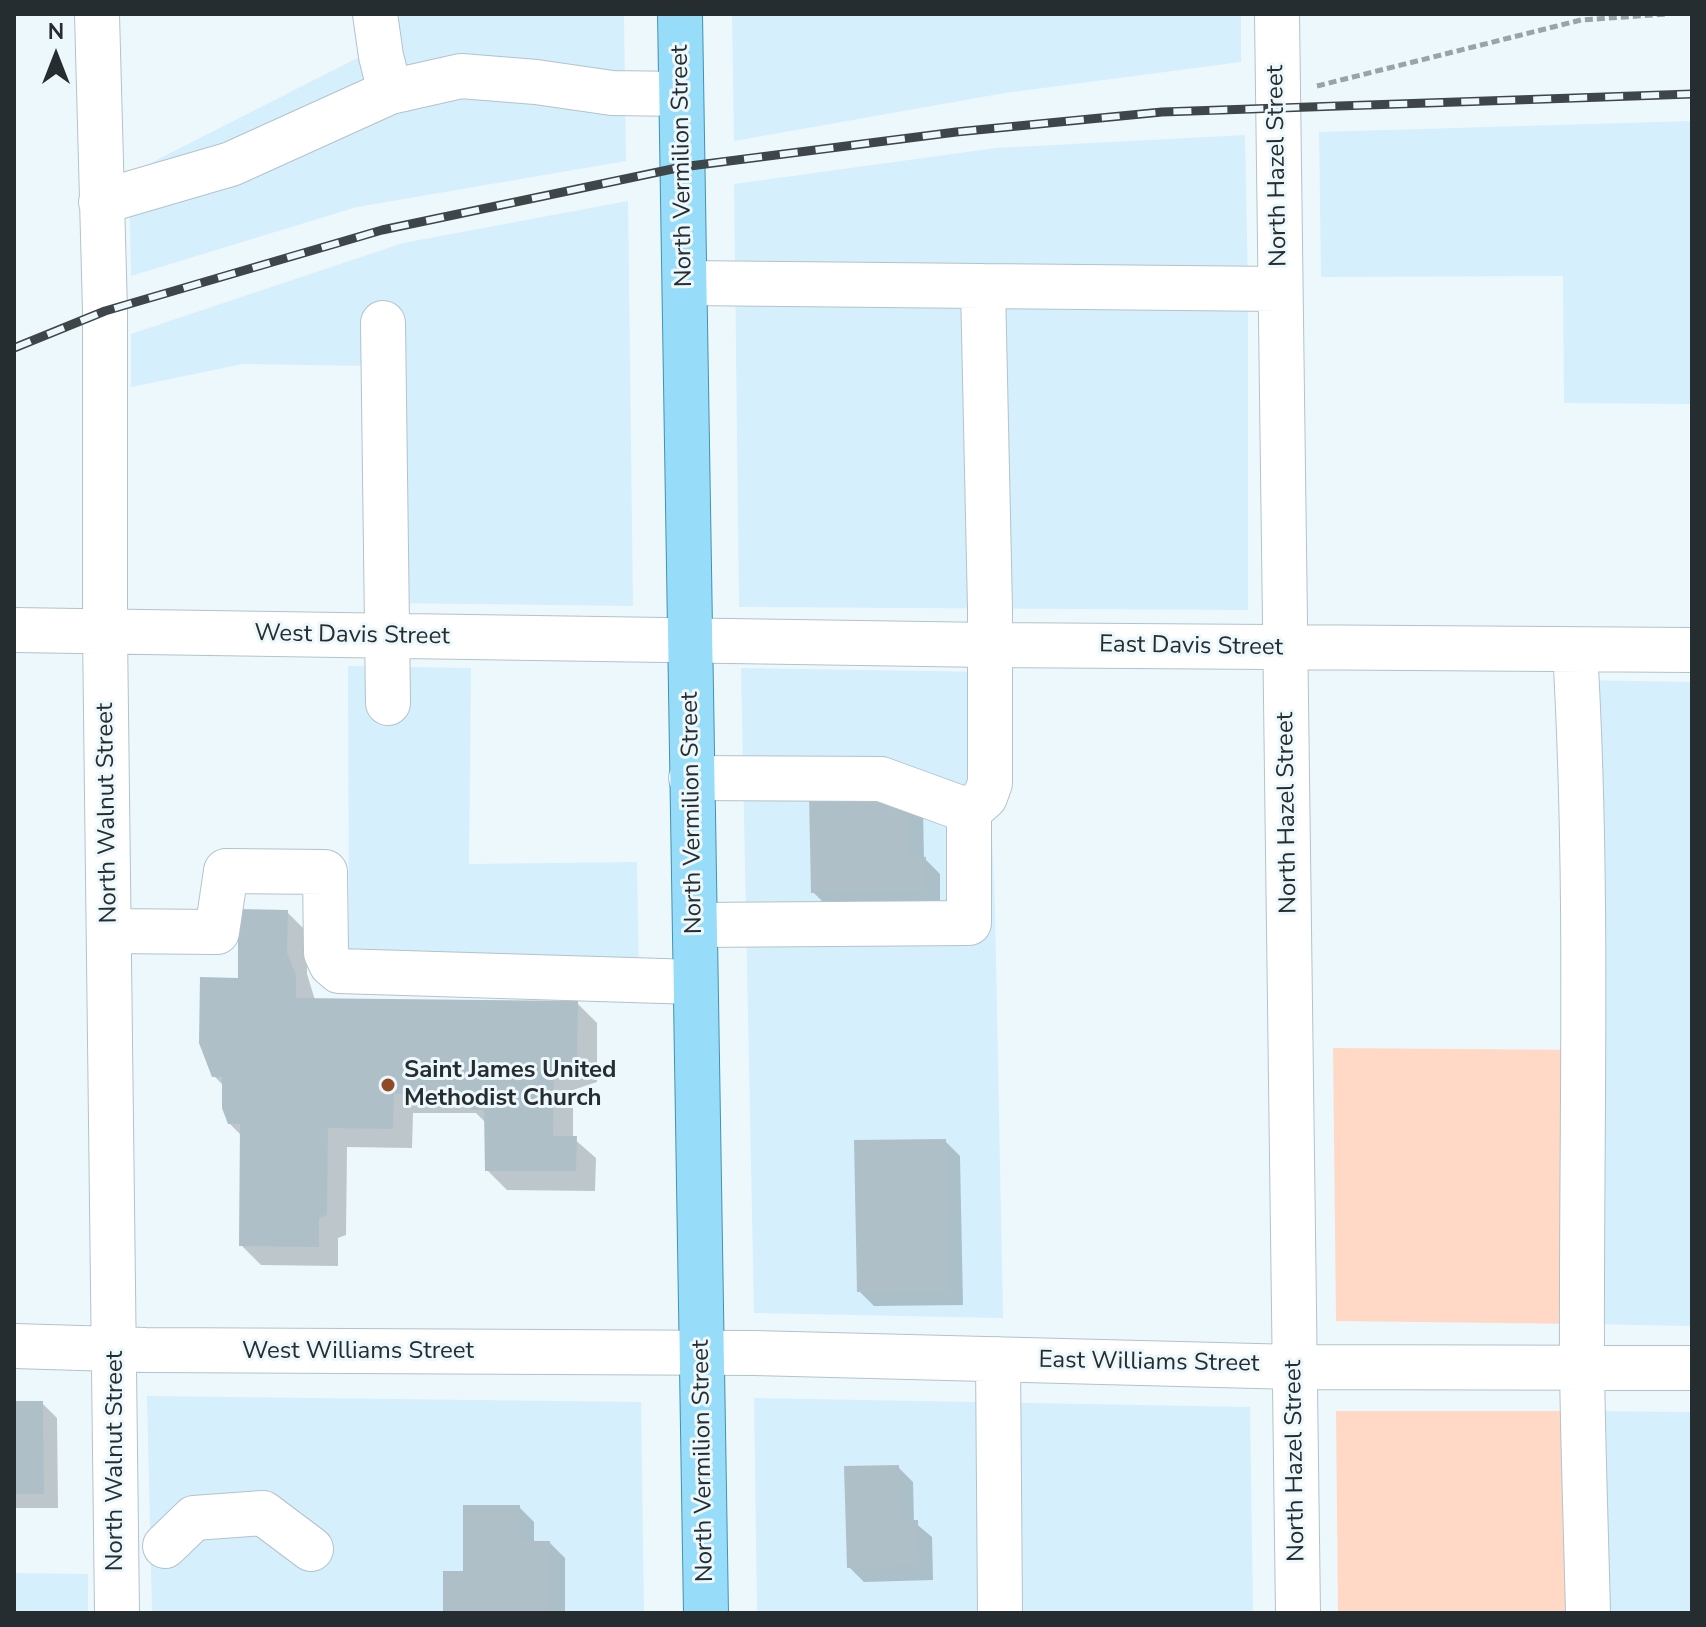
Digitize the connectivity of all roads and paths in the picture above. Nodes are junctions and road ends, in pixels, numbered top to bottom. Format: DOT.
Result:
graph roads {
  1 [pos="97,14"];
  2 [pos="375,14"];
  3 [pos="680,14"];
  4 [pos="1277,14"];
  5 [pos="1667,14"];
  6 [pos="390,92"];
  7 [pos="681,94"];
  8 [pos="1277,95"];
  9 [pos="101,202"];
  10 [pos="685,283"];
  11 [pos="983,286"];
  12 [pos="1280,289"];
  13 [pos="383,323"];
  14 [pos="14,630"];
  15 [pos="105,631"];
  16 [pos="387,636"];
  17 [pos="691,639"];
  18 [pos="990,645"];
  19 [pos="1286,648"];
  20 [pos="1575,650"];
  21 [pos="1692,650"];
  22 [pos="388,703"];
  23 [pos="691,778"];
  24 [pos="969,811"];
  25 [pos="695,925"];
  26 [pos="109,931"];
  27 [pos="695,982"];
  28 [pos="14,1346"];
  29 [pos="115,1348"];
  30 [pos="702,1354"];
  31 [pos="998,1359"];
  32 [pos="1295,1367"];
  33 [pos="1582,1367"];
  34 [pos="1692,1368"];
  35 [pos="165,1546"];
  36 [pos="311,1549"];
  37 [pos="117,1613"];
  38 [pos="706,1613"];
  39 [pos="1000,1613"];
  40 [pos="1298,1613"];
  41 [pos="1588,1613"];
  1 -- 9 [label="street, North Walnut Street"];
  2 -- 6 [label="street"];
  3 -- 7 [label="main road, North Vermilion Street"];
  4 -- 8 [label="street, North Hazel Street"];
  5 -- 8 [label="path"];
  6 -- 7 [label="street"];
  6 -- 9 [label="street"];
  7 -- 10 [label="main road, North Vermilion Street"];
  8 -- 12 [label="street, North Hazel Street"];
  9 -- 15 [label="street, North Walnut Street"];
  10 -- 11 [label="street"];
  10 -- 17 [label="main road, North Vermilion Street"];
  11 -- 12 [label="street"];
  11 -- 18 [label="street"];
  12 -- 19 [label="street, North Hazel Street"];
  13 -- 16 [label="street"];
  14 -- 15 [label="street, West Davis Street"];
  15 -- 16 [label="street, West Davis Street"];
  15 -- 26 [label="street, North Walnut Street"];
  16 -- 17 [label="street, West Davis Street"];
  16 -- 22 [label="street"];
  17 -- 18 [label="street, East Davis Street"];
  17 -- 23 [label="main road, North Vermilion Street"];
  18 -- 19 [label="street, East Davis Street"];
  18 -- 24 [label="street"];
  19 -- 20 [label="street, East Davis Street"];
  19 -- 32 [label="street, North Hazel Street"];
  20 -- 21 [label="street, East Davis Street"];
  20 -- 33 [label="street"];
  23 -- 24 [label="street"];
  23 -- 25 [label="main road, North Vermilion Street"];
  24 -- 25 [label="street"];
  25 -- 27 [label="main road, North Vermilion Street"];
  26 -- 27 [label="street"];
  26 -- 29 [label="street, North Walnut Street"];
  27 -- 30 [label="main road, North Vermilion Street"];
  28 -- 29 [label="street, West Williams Street"];
  29 -- 30 [label="street, West Williams Street"];
  29 -- 37 [label="street, North Walnut Street"];
  30 -- 31 [label="street, East Williams Street"];
  30 -- 38 [label="main road, North Vermilion Street"];
  31 -- 32 [label="street, East Williams Street"];
  31 -- 39 [label="street"];
  32 -- 33 [label="street, East Williams Street"];
  32 -- 40 [label="street, North Hazel Street"];
  33 -- 34 [label="street, East Williams Street"];
  33 -- 41 [label="street"];
  35 -- 36 [label="street"];
}
